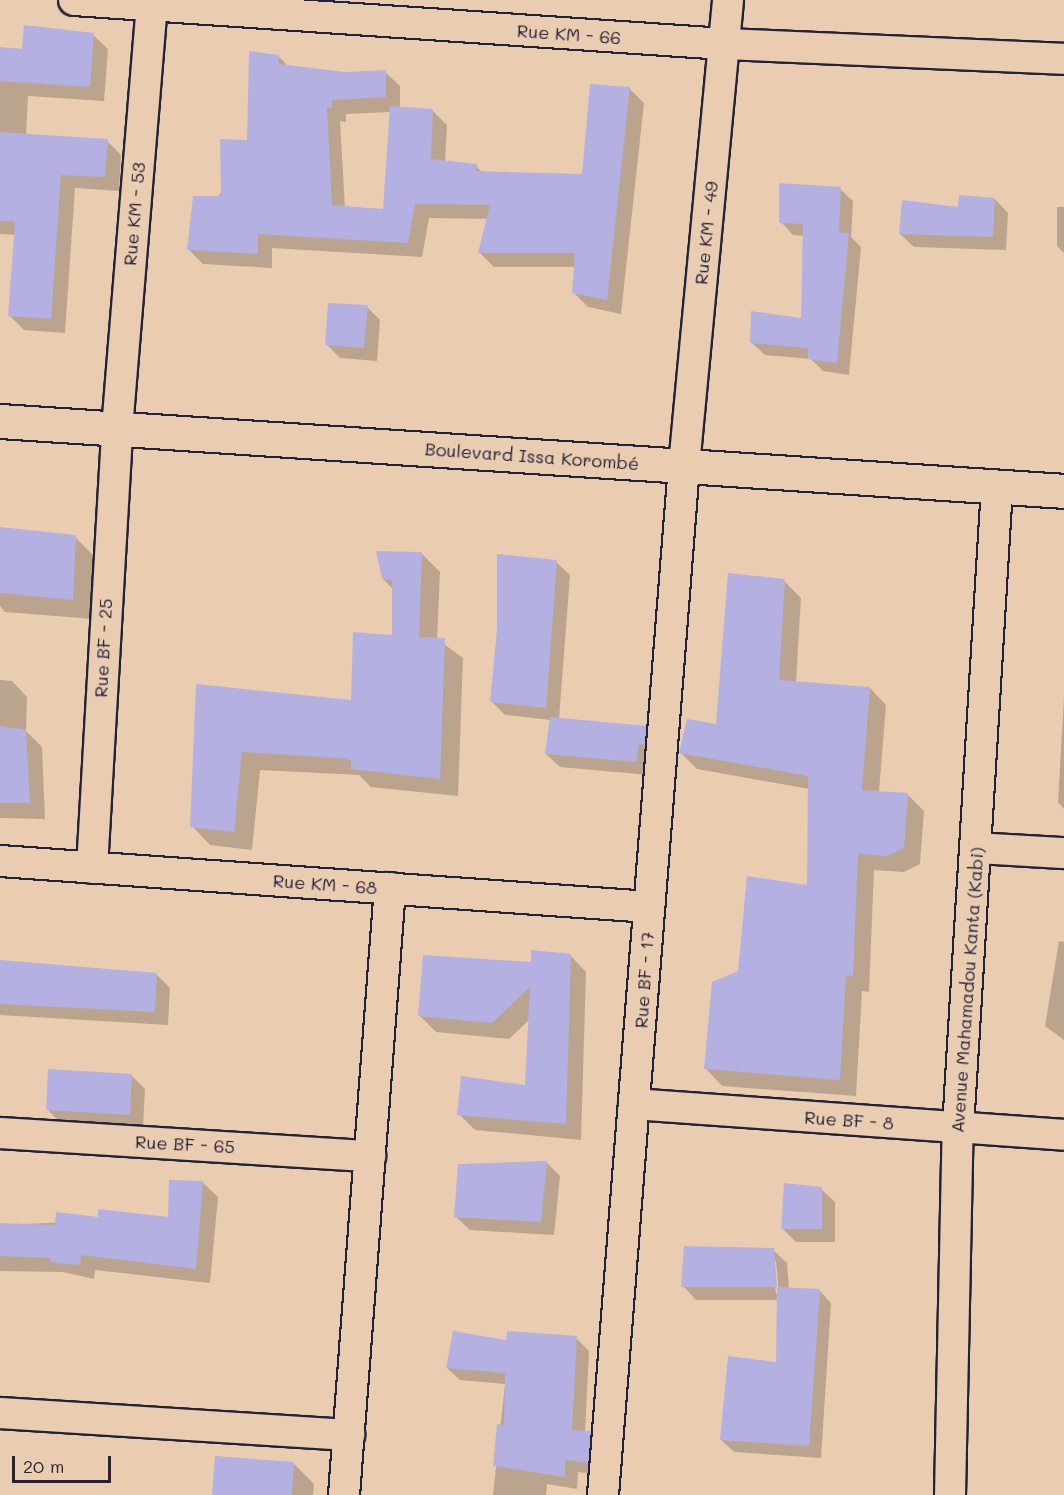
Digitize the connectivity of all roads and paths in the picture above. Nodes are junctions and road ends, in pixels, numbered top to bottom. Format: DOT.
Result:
graph roads {
  1 [pos="74,0"];
  2 [pos="728,0"];
  3 [pos="151,3"];
  4 [pos="724,44"];
  5 [pos="1064,59"];
  6 [pos="0,421"];
  7 [pos="117,429"];
  8 [pos="684,466"];
  9 [pos="997,486"];
  10 [pos="1064,490"];
  11 [pos="976,848"];
  12 [pos="1064,853"];
  13 [pos="0,861"];
  14 [pos="92,867"];
  15 [pos="390,888"];
  16 [pos="649,907"];
  17 [pos="634,1104"];
  18 [pos="958,1128"];
  19 [pos="0,1133"];
  20 [pos="1064,1135"];
  21 [pos="370,1156"];
  22 [pos="0,1413"];
  23 [pos="349,1435"];
  24 [pos="344,1495"];
  25 [pos="603,1495"];
  26 [pos="950,1495"];
  1 -- 3 [label="street, Rue KM - 66"];
  2 -- 4 [label="street, Rue KM - 49"];
  3 -- 4 [label="street, Rue KM - 66"];
  3 -- 7 [label="street, Rue KM - 53"];
  4 -- 5 [label="street, Rue KM - 66"];
  4 -- 8 [label="street, Rue KM - 49"];
  6 -- 7 [label="street, Boulevard Issa Korombé"];
  7 -- 8 [label="street, Boulevard Issa Korombé"];
  7 -- 14 [label="street, Rue BF - 25"];
  8 -- 9 [label="street, Boulevard Issa Korombé"];
  8 -- 16 [label="street, Rue BF - 17"];
  9 -- 10 [label="street, Boulevard Issa Korombé"];
  9 -- 11 [label="street, Avenue Mahamadou Kanta (Kabi)"];
  11 -- 12 [label="street"];
  11 -- 18 [label="street, Avenue Mahamadou Kanta (Kabi)"];
  13 -- 14 [label="street, Rue KM - 68"];
  14 -- 15 [label="street, Rue KM - 68"];
  15 -- 16 [label="street, Rue KM - 68"];
  15 -- 21 [label="street"];
  16 -- 17 [label="street, Rue BF - 17"];
  17 -- 18 [label="street, Rue BF - 8"];
  17 -- 25 [label="street, Rue BF - 17"];
  18 -- 20 [label="street, Rue BF - 8"];
  18 -- 26 [label="street, Avenue Mahamadou Kanta (Kabi)"];
  19 -- 21 [label="street, Rue BF - 65"];
  21 -- 23 [label="street"];
  22 -- 23 [label="street"];
  23 -- 24 [label="street"];
}
